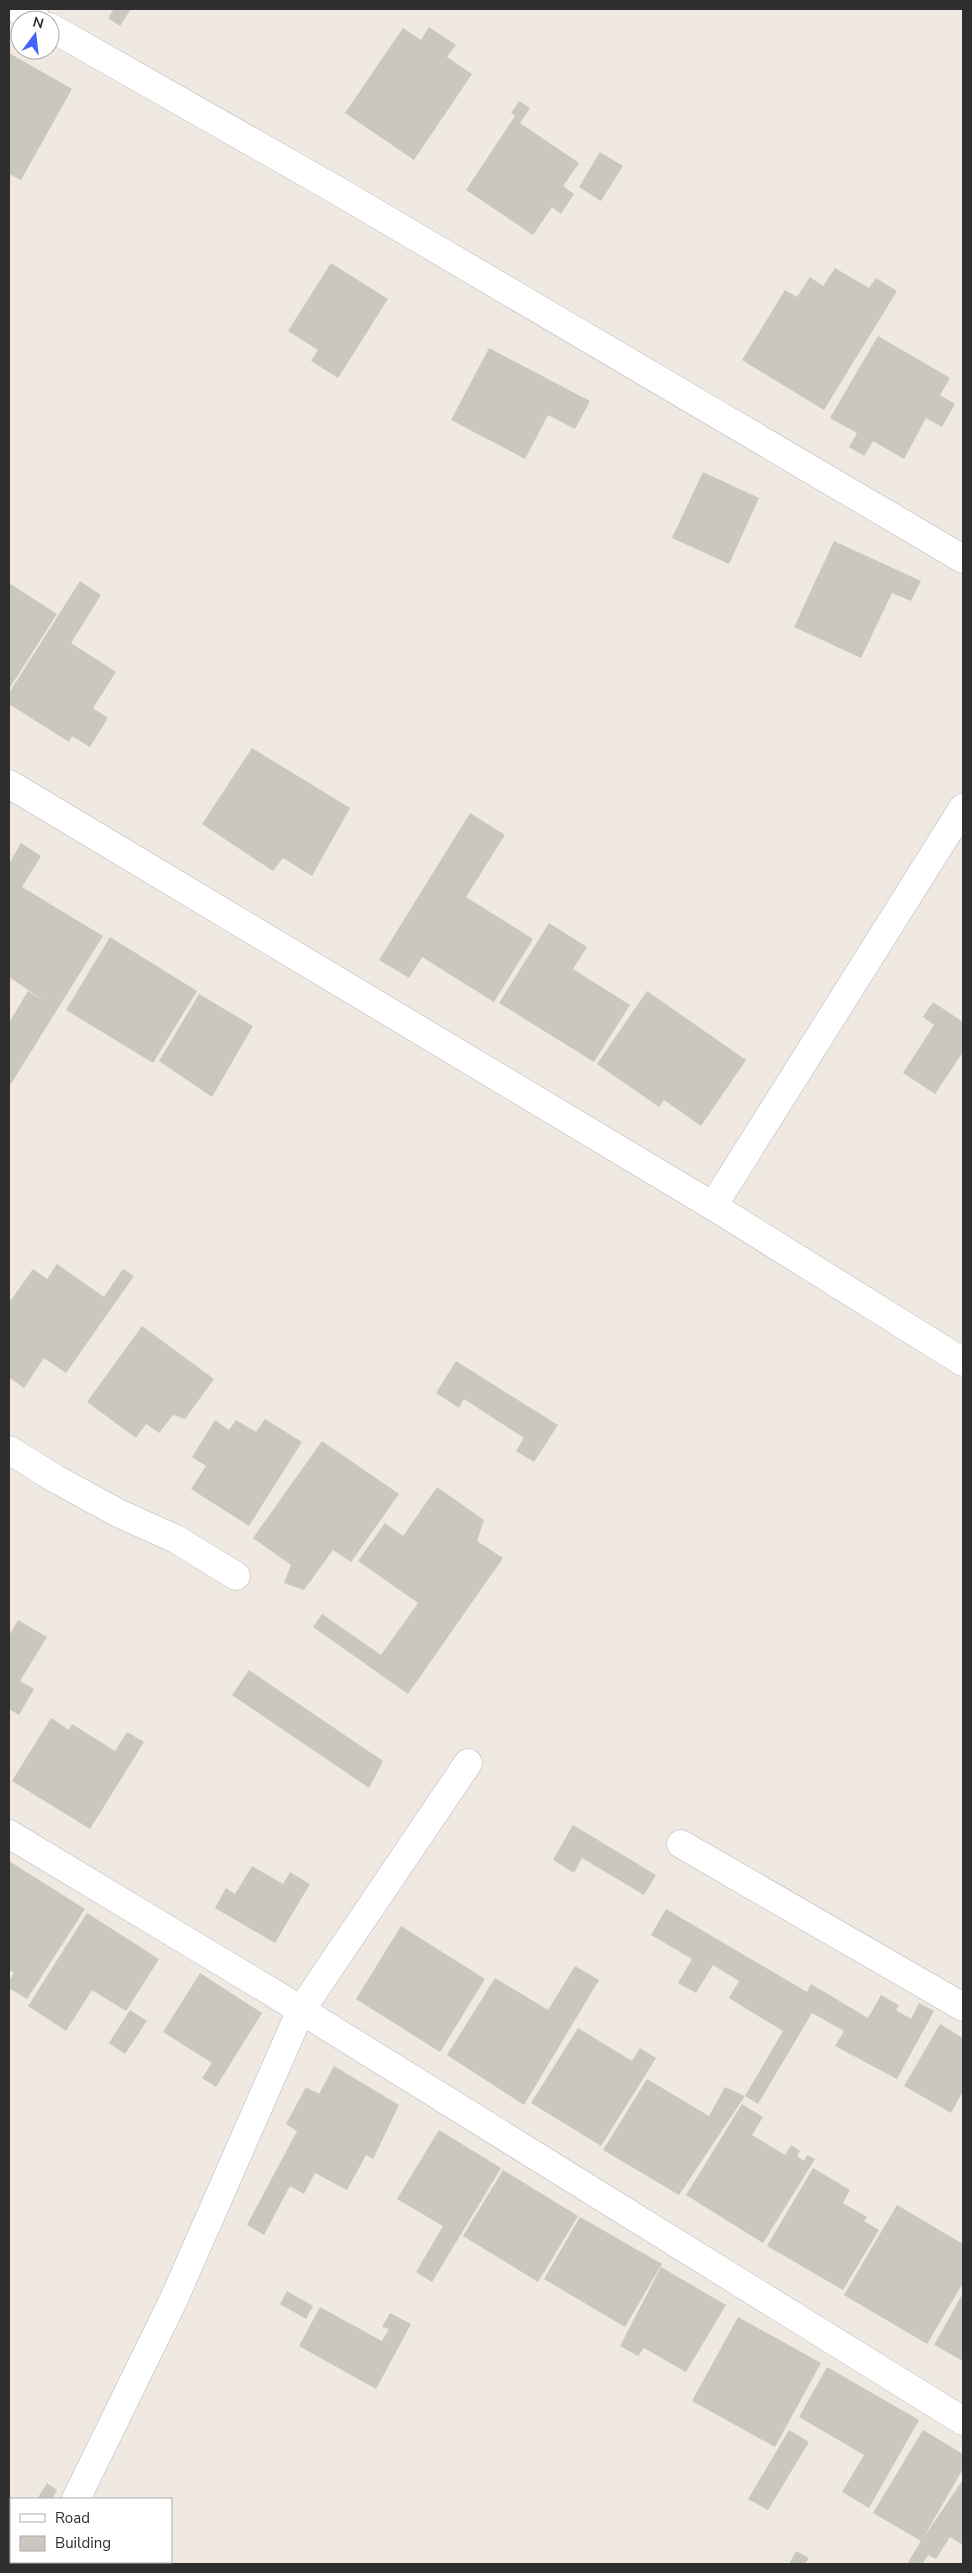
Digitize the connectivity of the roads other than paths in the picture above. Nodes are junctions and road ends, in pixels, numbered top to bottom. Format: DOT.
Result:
graph roads {
  1 [pos="60,33"];
  2 [pos="963,559"];
  3 [pos="9,784"];
  4 [pos="963,808"];
  5 [pos="713,1206"];
  6 [pos="963,1362"];
  7 [pos="9,1450"];
  8 [pos="236,1576"];
  9 [pos="468,1763"];
  10 [pos="9,1834"];
  11 [pos="681,1844"];
  12 [pos="963,2007"];
  13 [pos="301,2010"];
  14 [pos="963,2421"];
  15 [pos="76,2498"];
  1 -- 2 [label="street"];
  3 -- 5 [label="street"];
  4 -- 5 [label="street"];
  5 -- 6 [label="street"];
  7 -- 8 [label="street"];
  9 -- 13 [label="street"];
  10 -- 13 [label="street"];
  11 -- 12 [label="street"];
  13 -- 14 [label="street"];
  13 -- 15 [label="street"];
}
